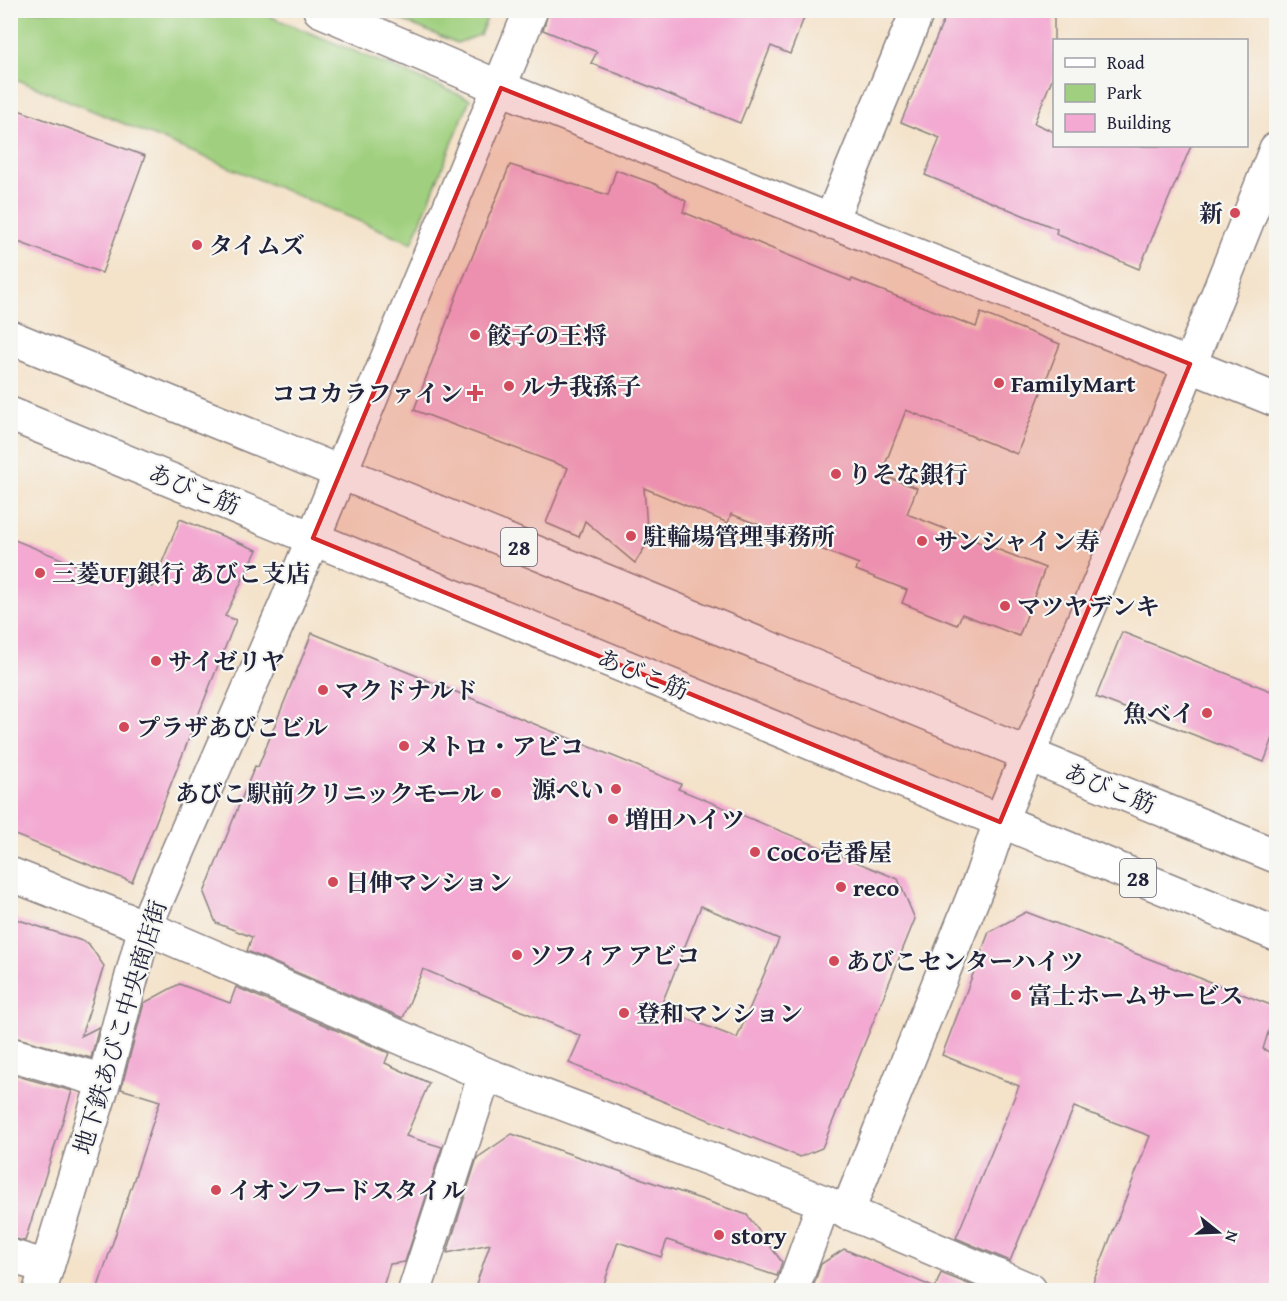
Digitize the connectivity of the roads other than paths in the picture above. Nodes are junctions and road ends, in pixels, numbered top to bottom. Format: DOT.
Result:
graph roads {
  1 [pos="320,10"];
  2 [pos="531,10"];
  3 [pos="918,10"];
  4 [pos="501,88"];
  5 [pos="1276,149"];
  6 [pos="830,222"];
  7 [pos="10,337"];
  8 [pos="1190,364"];
  9 [pos="1276,400"];
  10 [pos="10,414"];
  11 [pos="340,474"];
  12 [pos="313,538"];
  13 [pos="1028,755"];
  14 [pos="1000,822"];
  15 [pos="1276,856"];
  16 [pos="10,874"];
  17 [pos="145,927"];
  18 [pos="1276,934"];
  19 [pos="10,1054"];
  20 [pos="485,1074"];
  21 [pos="104,1081"];
  22 [pos="835,1207"];
  23 [pos="10,1256"];
  24 [pos="43,1279"];
  25 [pos="415,1290"];
  26 [pos="792,1290"];
  27 [pos="1030,1290"];
  1 -- 4 [label="street"];
  2 -- 4 [label="street, 地下鉄あびこ中央商店街"];
  3 -- 6 [label="street"];
  4 -- 6 [label="street"];
  4 -- 11 [label="street, 地下鉄あびこ中央商店街"];
  5 -- 8 [label="street"];
  6 -- 8 [label="street"];
  7 -- 11 [label="street, あびこ筋 / 28"];
  8 -- 9 [label="street"];
  8 -- 13 [label="street"];
  10 -- 12 [label="street, あびこ筋 / 28"];
  11 -- 12 [label="street, 地下鉄あびこ中央商店街"];
  11 -- 13 [label="street, あびこ筋 / 28"];
  12 -- 14 [label="street, あびこ筋 / 28"];
  12 -- 17 [label="street, 地下鉄あびこ中央商店街"];
  13 -- 14 [label="street"];
  13 -- 15 [label="street, あびこ筋 / 28"];
  14 -- 18 [label="street, あびこ筋 / 28"];
  14 -- 22 [label="street"];
  16 -- 17 [label="street"];
  17 -- 20 [label="street"];
  17 -- 21 [label="street, 地下鉄あびこ中央商店街"];
  19 -- 21 [label="street"];
  20 -- 22 [label="street"];
  20 -- 25 [label="street"];
  21 -- 24 [label="street, 地下鉄あびこ中央商店街"];
  22 -- 26 [label="street"];
  22 -- 27 [label="street"];
  23 -- 24 [label="street"];
}
